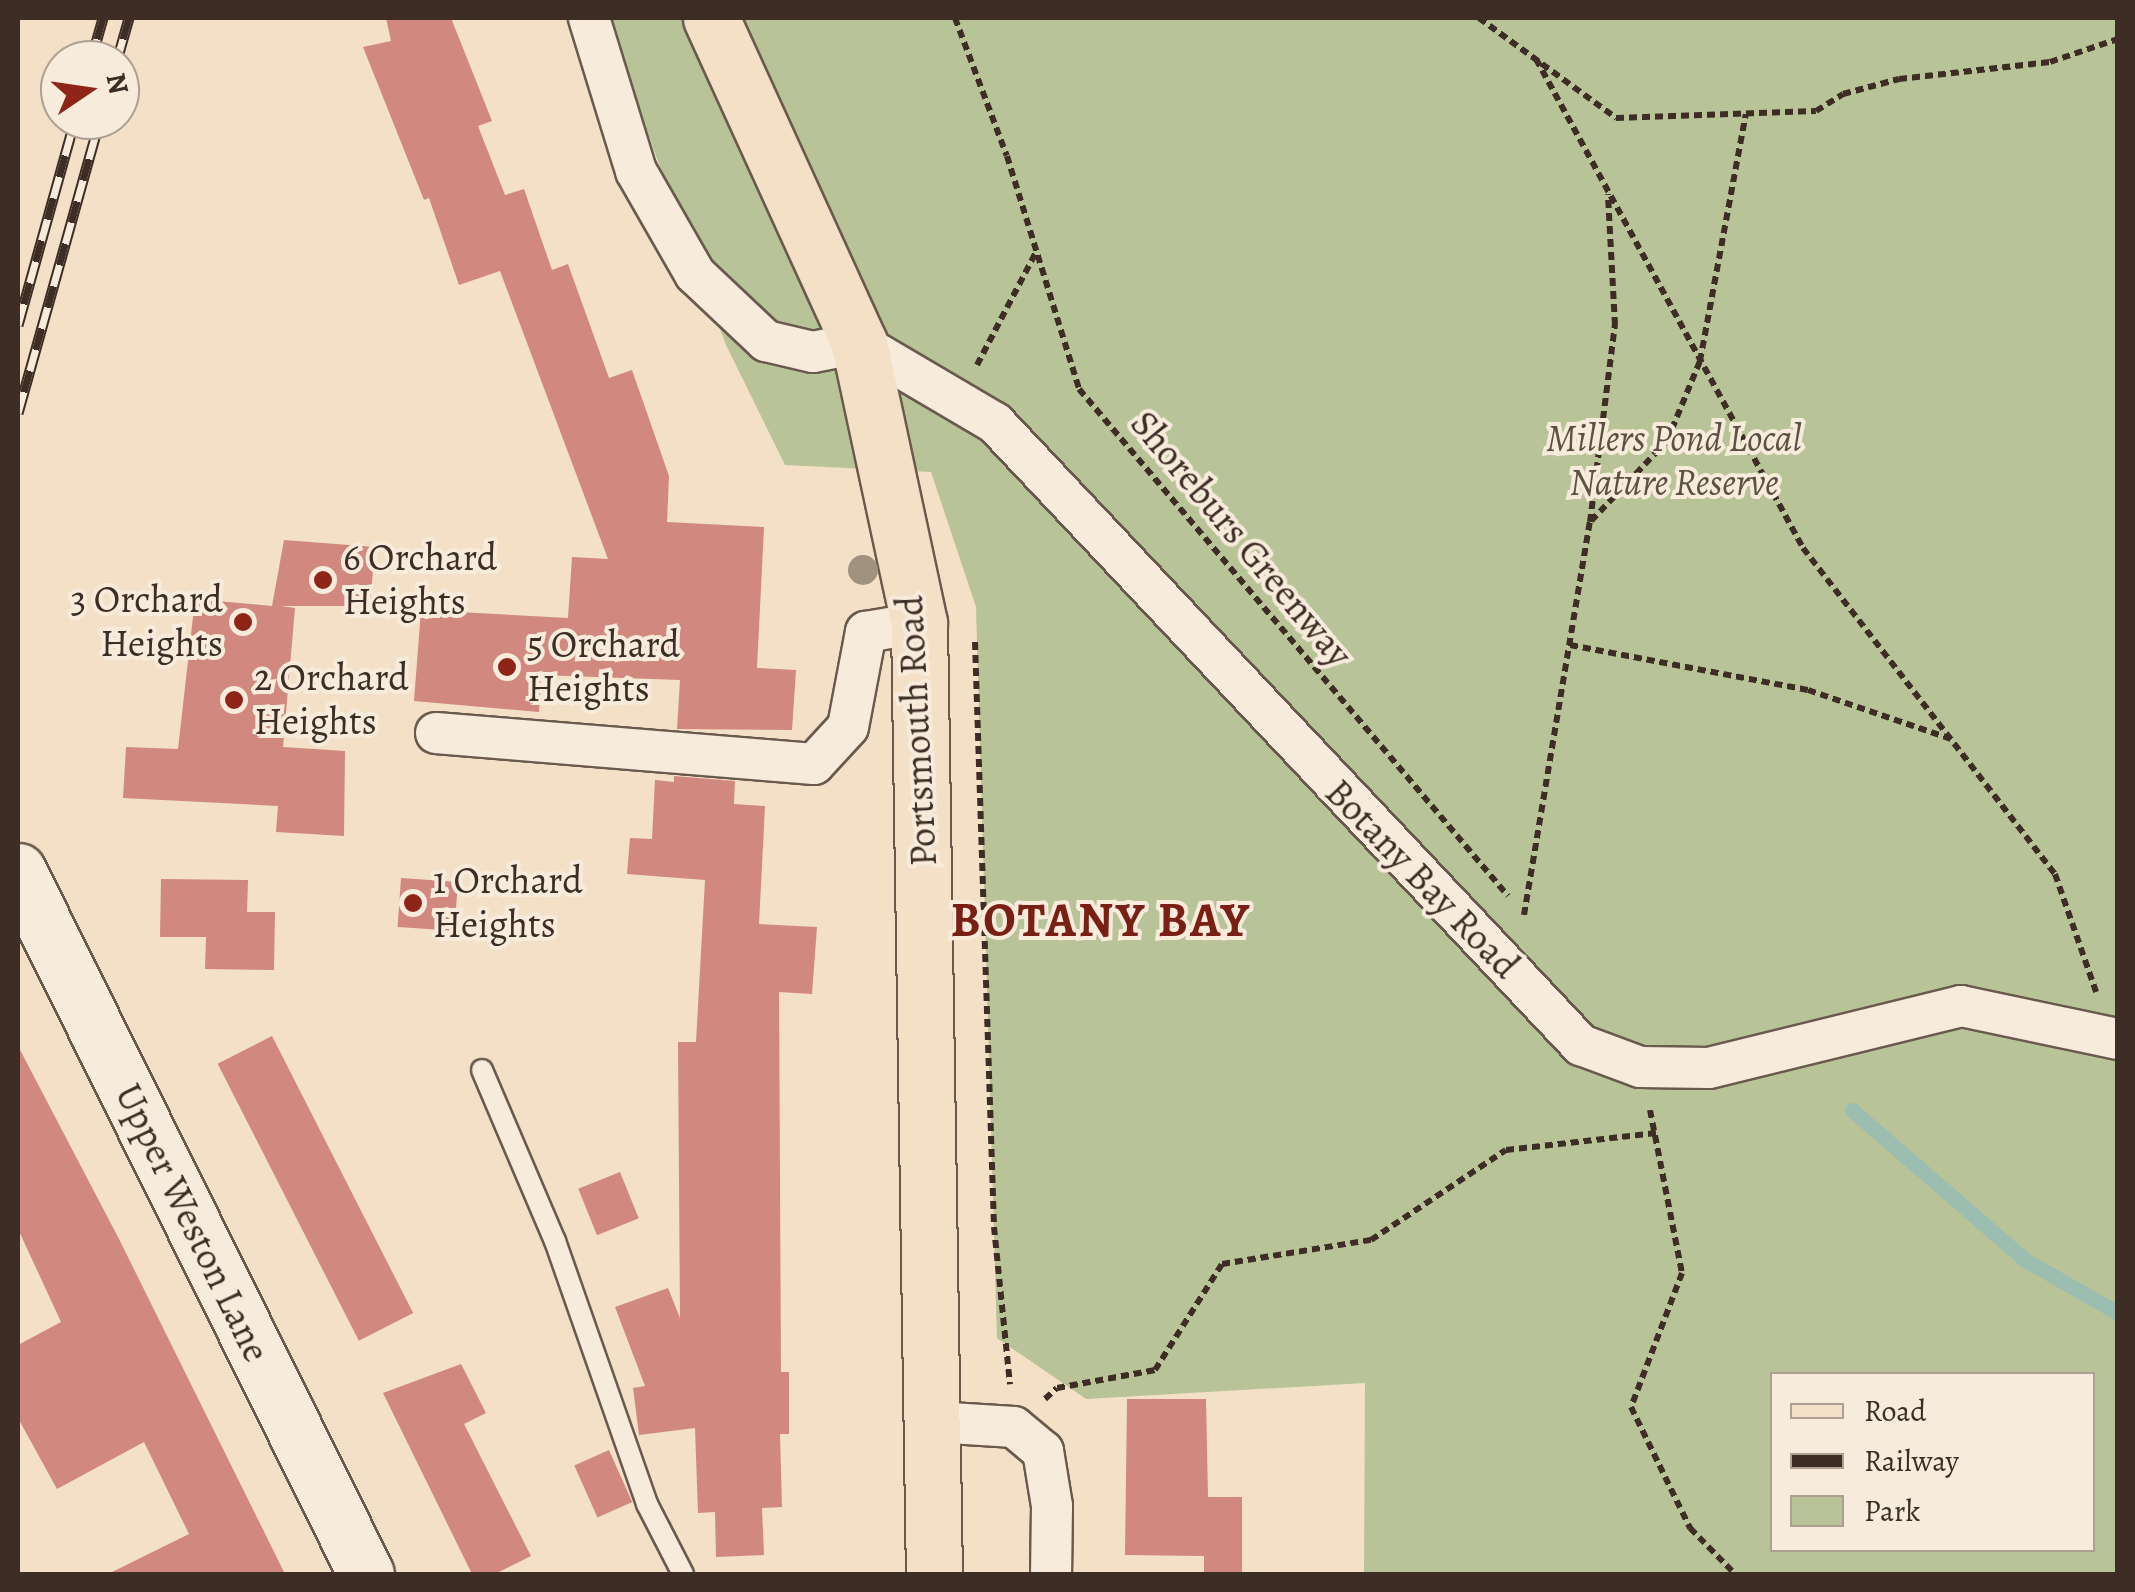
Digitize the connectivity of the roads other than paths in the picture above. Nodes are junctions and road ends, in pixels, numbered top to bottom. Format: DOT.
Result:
graph roads {
  1 [pos="590,18"];
  2 [pos="711,18"];
  3 [pos="859,343"];
  4 [pos="919,623"];
  5 [pos="436,733"];
  6 [pos="18,871"];
  7 [pos="2114,1036"];
  8 [pos="482,1070"];
  9 [pos="934,1422"];
  10 [pos="366,1574"];
  11 [pos="683,1574"];
  12 [pos="934,1574"];
  13 [pos="1051,1574"];
  1 -- 3 [label="street"];
  2 -- 3 [label="main road, Portsmouth Road"];
  3 -- 4 [label="main road, Portsmouth Road"];
  3 -- 7 [label="street, Botany Bay Road"];
  4 -- 5 [label="street"];
  4 -- 9 [label="main road, Portsmouth Road"];
  6 -- 10 [label="street, Upper Weston Lane"];
  8 -- 11 [label="lane"];
  9 -- 12 [label="main road, Portsmouth Road"];
  9 -- 13 [label="street"];
}
